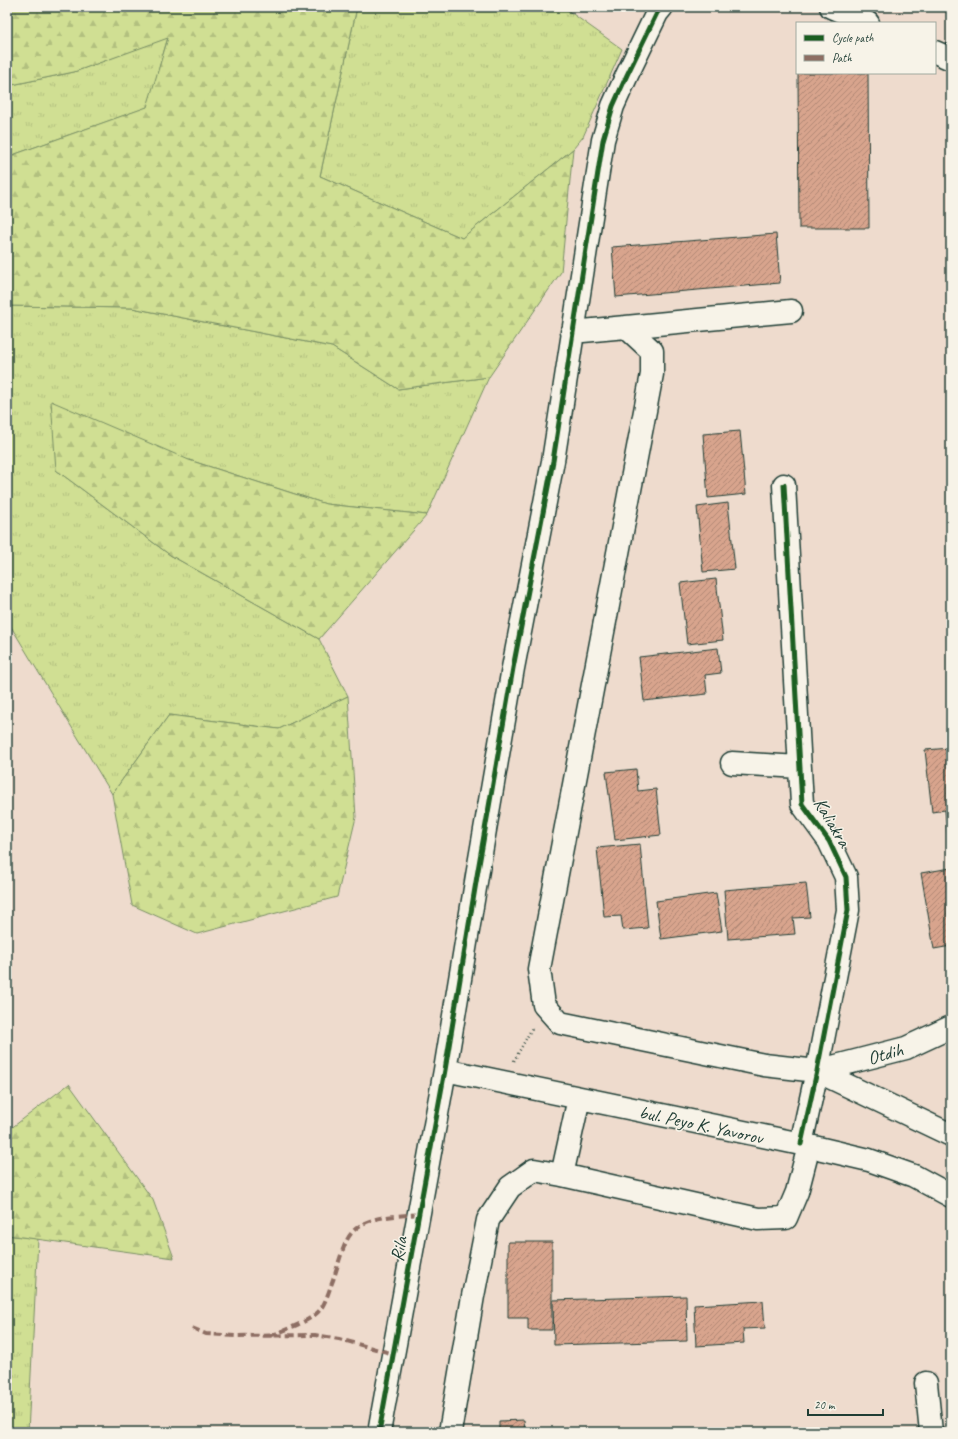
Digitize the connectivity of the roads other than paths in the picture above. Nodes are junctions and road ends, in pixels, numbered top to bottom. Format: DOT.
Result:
graph roads {
  1 [pos="662,7"];
  2 [pos="831,7"];
  3 [pos="866,22"];
  4 [pos="936,52"];
  5 [pos="951,59"];
  6 [pos="791,311"];
  7 [pos="626,327"];
  8 [pos="572,332"];
  9 [pos="784,485"];
  10 [pos="732,763"];
  11 [pos="800,767"];
  12 [pos="951,1026"];
  13 [pos="445,1070"];
  14 [pos="817,1071"];
  15 [pos="579,1098"];
  16 [pos="951,1135"];
  17 [pos="805,1145"];
  18 [pos="562,1175"];
  19 [pos="951,1196"];
  20 [pos="926,1382"];
  21 [pos="379,1432"];
  22 [pos="450,1432"];
  23 [pos="931,1432"];
  1 -- 8 [label="street, Rila"];
  2 -- 3 [label="street"];
  4 -- 5 [label="street"];
  6 -- 7 [label="street"];
  7 -- 8 [label="street"];
  7 -- 14 [label="street"];
  8 -- 13 [label="street, Rila"];
  9 -- 11 [label="street, Kaliakra"];
  10 -- 11 [label="street"];
  11 -- 14 [label="street, Kaliakra"];
  12 -- 14 [label="street, Otdih"];
  13 -- 15 [label="street, bul. Peyo K. Yavorov"];
  13 -- 21 [label="street, Rila"];
  14 -- 16 [label="street"];
  14 -- 17 [label="street, Kaliakra"];
  15 -- 17 [label="street, bul. Peyo K. Yavorov"];
  15 -- 18 [label="street"];
  17 -- 18 [label="street, Kaliakra"];
  17 -- 19 [label="street, bul. Peyo K. Yavorov"];
  18 -- 22 [label="street"];
  20 -- 23 [label="street"];
}
